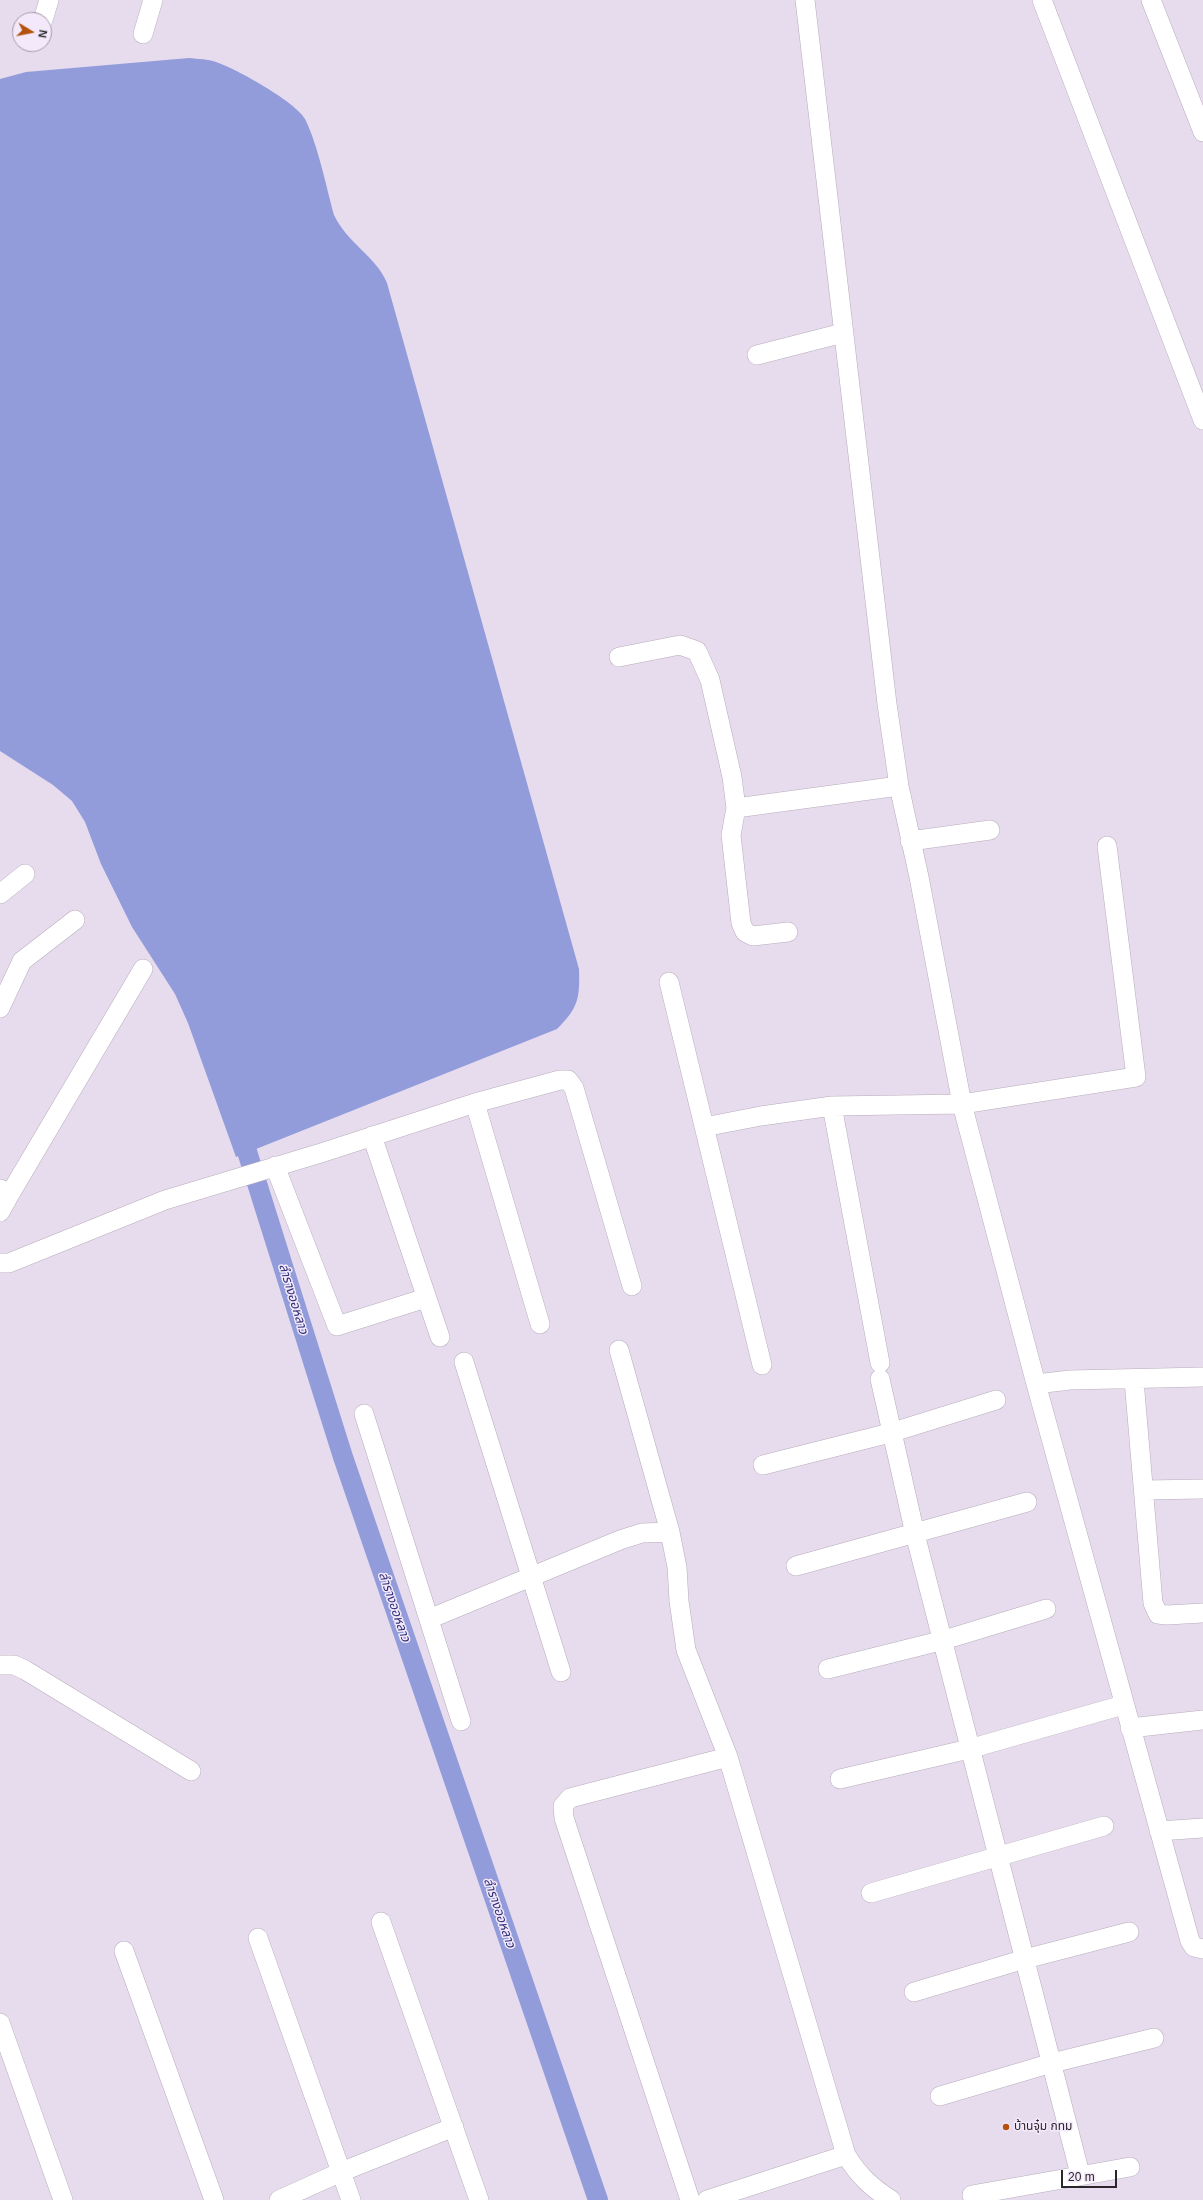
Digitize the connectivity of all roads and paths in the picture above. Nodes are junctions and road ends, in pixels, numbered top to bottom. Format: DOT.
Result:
graph roads {
  1 [pos="49,0"];
  2 [pos="153,0"];
  3 [pos="806,0"];
  4 [pos="1042,0"];
  5 [pos="1151,0"];
  6 [pos="45,12"];
  7 [pos="143,34"];
  8 [pos="1203,132"];
  9 [pos="843,333"];
  10 [pos="757,355"];
  11 [pos="1203,420"];
  12 [pos="619,657"];
  13 [pos="899,786"];
  14 [pos="736,808"];
  15 [pos="990,830"];
  16 [pos="910,841"];
  17 [pos="1107,846"];
  18 [pos="25,874"];
  19 [pos="0,894"];
  20 [pos="75,920"];
  21 [pos="788,932"];
  22 [pos="143,969"];
  23 [pos="669,982"];
  24 [pos="0,1008"];
  25 [pos="475,1103"];
  26 [pos="962,1104"];
  27 [pos="832,1106"];
  28 [pos="704,1128"];
  29 [pos="372,1136"];
  30 [pos="276,1166"];
  31 [pos="5,1192"];
  32 [pos="0,1212"];
  33 [pos="0,1263"];
  34 [pos="632,1286"];
  35 [pos="426,1298"];
  36 [pos="540,1324"];
  37 [pos="440,1337"];
  38 [pos="620,1350"];
  39 [pos="464,1362"];
  40 [pos="762,1365"];
  41 [pos="1203,1377"];
  42 [pos="1134,1380"];
  43 [pos="1036,1384"];
  44 [pos="996,1400"];
  45 [pos="364,1414"];
  46 [pos="890,1432"];
  47 [pos="763,1465"];
  48 [pos="1203,1489"];
  49 [pos="1144,1490"];
  50 [pos="1027,1502"];
  51 [pos="670,1532"];
  52 [pos="915,1534"];
  53 [pos="796,1566"];
  54 [pos="530,1577"];
  55 [pos="1046,1609"];
  56 [pos="1203,1614"];
  57 [pos="429,1619"];
  58 [pos="944,1640"];
  59 [pos="0,1665"];
  60 [pos="828,1669"];
  61 [pos="561,1672"];
  62 [pos="1123,1705"];
  63 [pos="1203,1720"];
  64 [pos="461,1721"];
  65 [pos="1130,1728"];
  66 [pos="969,1748"];
  67 [pos="728,1757"];
  68 [pos="191,1771"];
  69 [pos="840,1779"];
  70 [pos="1104,1826"];
  71 [pos="1203,1828"];
  72 [pos="1159,1831"];
  73 [pos="997,1857"];
  74 [pos="871,1893"];
  75 [pos="382,1922"];
  76 [pos="1129,1932"];
  77 [pos="258,1938"];
  78 [pos="1203,1950"];
  79 [pos="124,1951"];
  80 [pos="1025,1959"];
  81 [pos="914,1992"];
  82 [pos="0,2023"];
  83 [pos="1154,2038"];
  84 [pos="3,2043"];
  85 [pos="1052,2062"];
  86 [pos="940,2096"];
  87 [pos="454,2127"];
  88 [pos="846,2155"];
  89 [pos="1130,2167"];
  90 [pos="341,2172"];
  91 [pos="1080,2174"];
  92 [pos="972,2196"];
  93 [pos="63,2200"];
  94 [pos="214,2200"];
  95 [pos="279,2200"];
  96 [pos="351,2200"];
  97 [pos="479,2200"];
  98 [pos="690,2200"];
  99 [pos="707,2200"];
  100 [pos="891,2200"];
  1 -- 6 [label="street"];
  2 -- 7 [label="street"];
  3 -- 9 [label="street"];
  4 -- 11 [label="street"];
  5 -- 8 [label="street"];
  9 -- 10 [label="street"];
  9 -- 13 [label="street"];
  12 -- 14 [label="street"];
  13 -- 14 [label="street"];
  13 -- 16 [label="street"];
  14 -- 21 [label="street"];
  15 -- 16 [label="street"];
  16 -- 26 [label="street"];
  17 -- 26 [label="street"];
  18 -- 19 [label="street"];
  20 -- 24 [label="street"];
  22 -- 31 [label="street"];
  23 -- 28 [label="street"];
  25 -- 29 [label="street"];
  25 -- 34 [label="street"];
  25 -- 36 [label="street"];
  26 -- 27 [label="street"];
  26 -- 43 [label="street"];
  27 -- 28 [label="street"];
  27 -- 46 [label="street"];
  28 -- 40 [label="street"];
  29 -- 30 [label="street"];
  29 -- 35 [label="street"];
  30 -- 33 [label="street"];
  30 -- 35 [label="street"];
  31 -- 32 [label="street"];
  35 -- 37 [label="street"];
  38 -- 51 [label="street"];
  39 -- 54 [label="street"];
  41 -- 42 [label="street"];
  42 -- 43 [label="street"];
  42 -- 49 [label="street"];
  43 -- 62 [label="street"];
  44 -- 46 [label="street"];
  45 -- 57 [label="street"];
  46 -- 47 [label="street"];
  46 -- 52 [label="street"];
  48 -- 49 [label="street"];
  49 -- 56 [label="street"];
  50 -- 52 [label="street"];
  51 -- 54 [label="street"];
  51 -- 67 [label="street"];
  52 -- 53 [label="street"];
  52 -- 58 [label="street"];
  54 -- 57 [label="street"];
  54 -- 61 [label="street"];
  55 -- 58 [label="street"];
  57 -- 64 [label="street"];
  58 -- 60 [label="street"];
  58 -- 66 [label="street"];
  59 -- 68 [label="street"];
  62 -- 65 [label="street"];
  62 -- 66 [label="street"];
  63 -- 65 [label="street"];
  65 -- 72 [label="street"];
  66 -- 69 [label="street"];
  66 -- 73 [label="street"];
  67 -- 88 [label="street"];
  67 -- 98 [label="street"];
  70 -- 73 [label="street"];
  71 -- 72 [label="street"];
  72 -- 78 [label="street"];
  73 -- 74 [label="street"];
  73 -- 80 [label="street"];
  75 -- 87 [label="street"];
  76 -- 80 [label="street"];
  77 -- 90 [label="street"];
  79 -- 94 [label="street"];
  80 -- 81 [label="street"];
  80 -- 85 [label="street"];
  82 -- 84 [label="street"];
  83 -- 85 [label="street"];
  84 -- 93 [label="street"];
  85 -- 86 [label="street"];
  85 -- 91 [label="street"];
  87 -- 90 [label="street"];
  87 -- 97 [label="street"];
  88 -- 99 [label="street"];
  88 -- 100 [label="street"];
  89 -- 91 [label="street"];
  90 -- 95 [label="street"];
  90 -- 96 [label="street"];
  91 -- 92 [label="street"];
}
